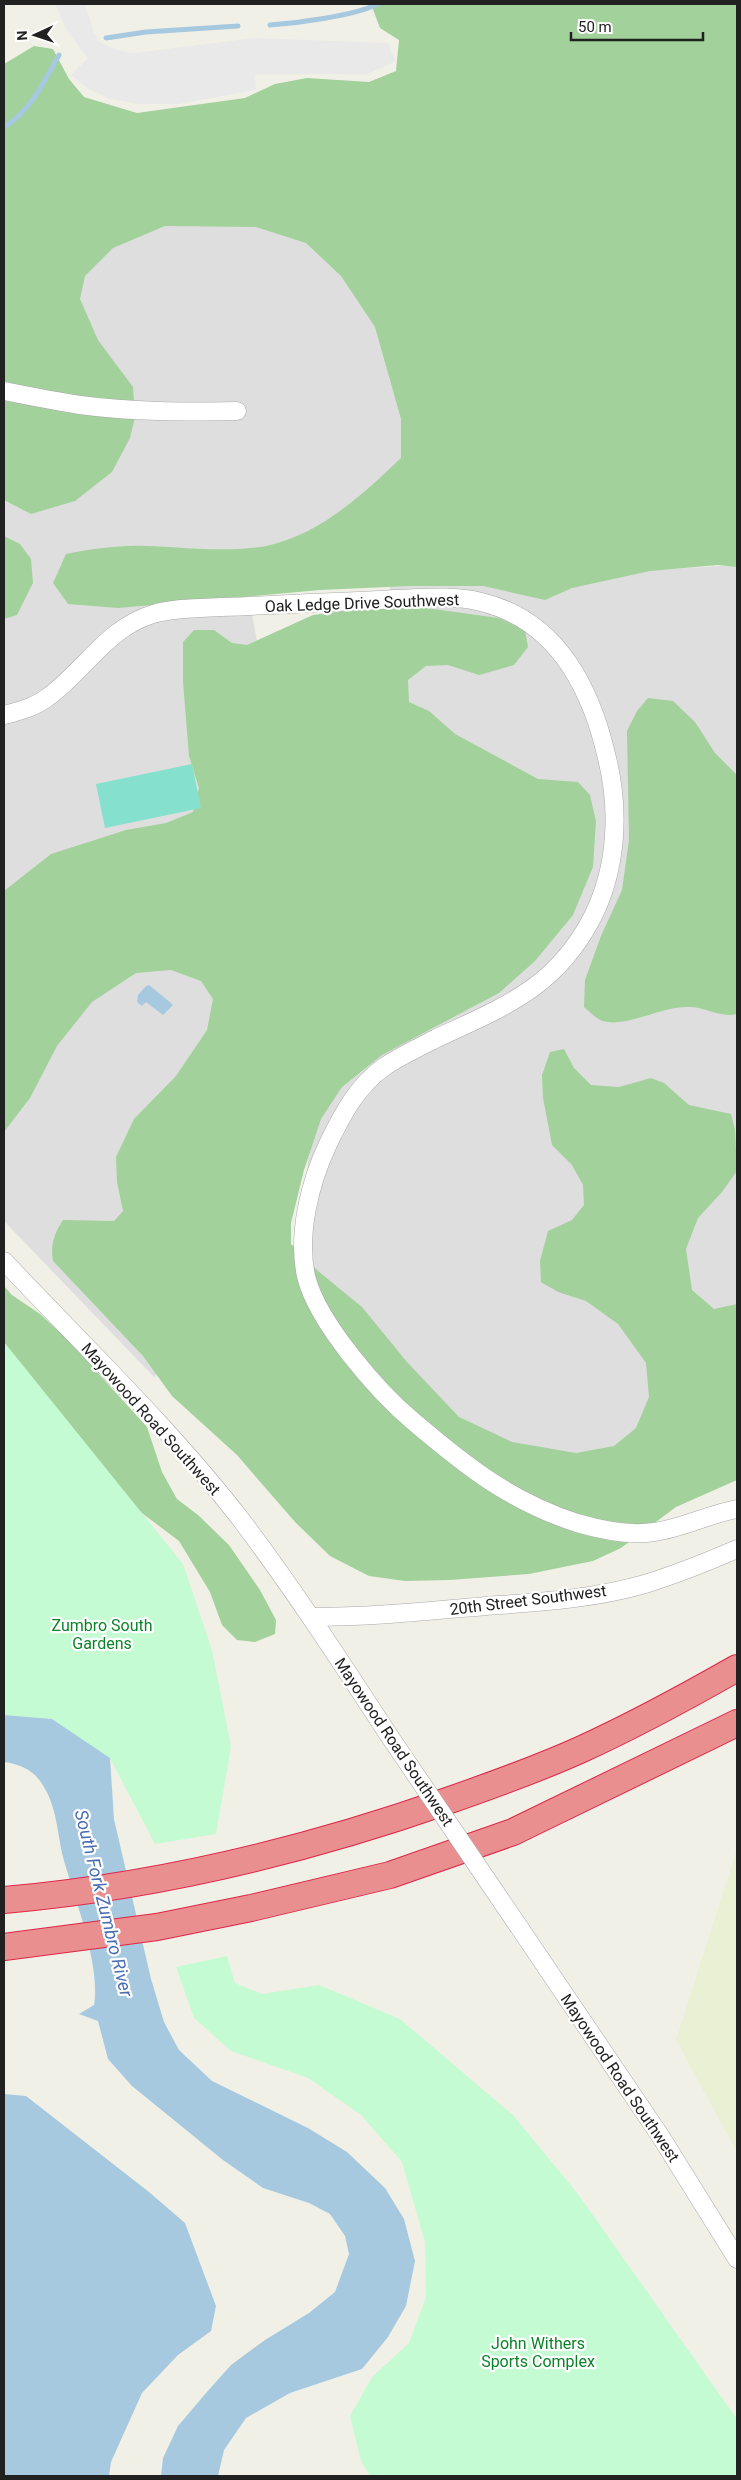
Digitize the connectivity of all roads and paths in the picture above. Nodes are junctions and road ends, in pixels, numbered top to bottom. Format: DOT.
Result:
graph roads {
  1 [pos="4,391"];
  2 [pos="237,411"];
  3 [pos="4,715"];
  4 [pos="4,1261"];
  5 [pos="737,1509"];
  6 [pos="737,1549"];
  7 [pos="311,1617"];
  8 [pos="737,1668"];
  9 [pos="737,1723"];
  10 [pos="15,1899"];
  11 [pos="4,1948"];
  12 [pos="737,2259"];
  1 -- 2 [label="street"];
  3 -- 5 [label="street, Oak Ledge Drive Southwest"];
  4 -- 7 [label="street, Mayowood Road Southwest"];
  6 -- 7 [label="street, 20th Street Southwest"];
  7 -- 12 [label="street, Mayowood Road Southwest, bridge"];
  8 -- 10 [label="highway"];
  9 -- 11 [label="highway"];
}
